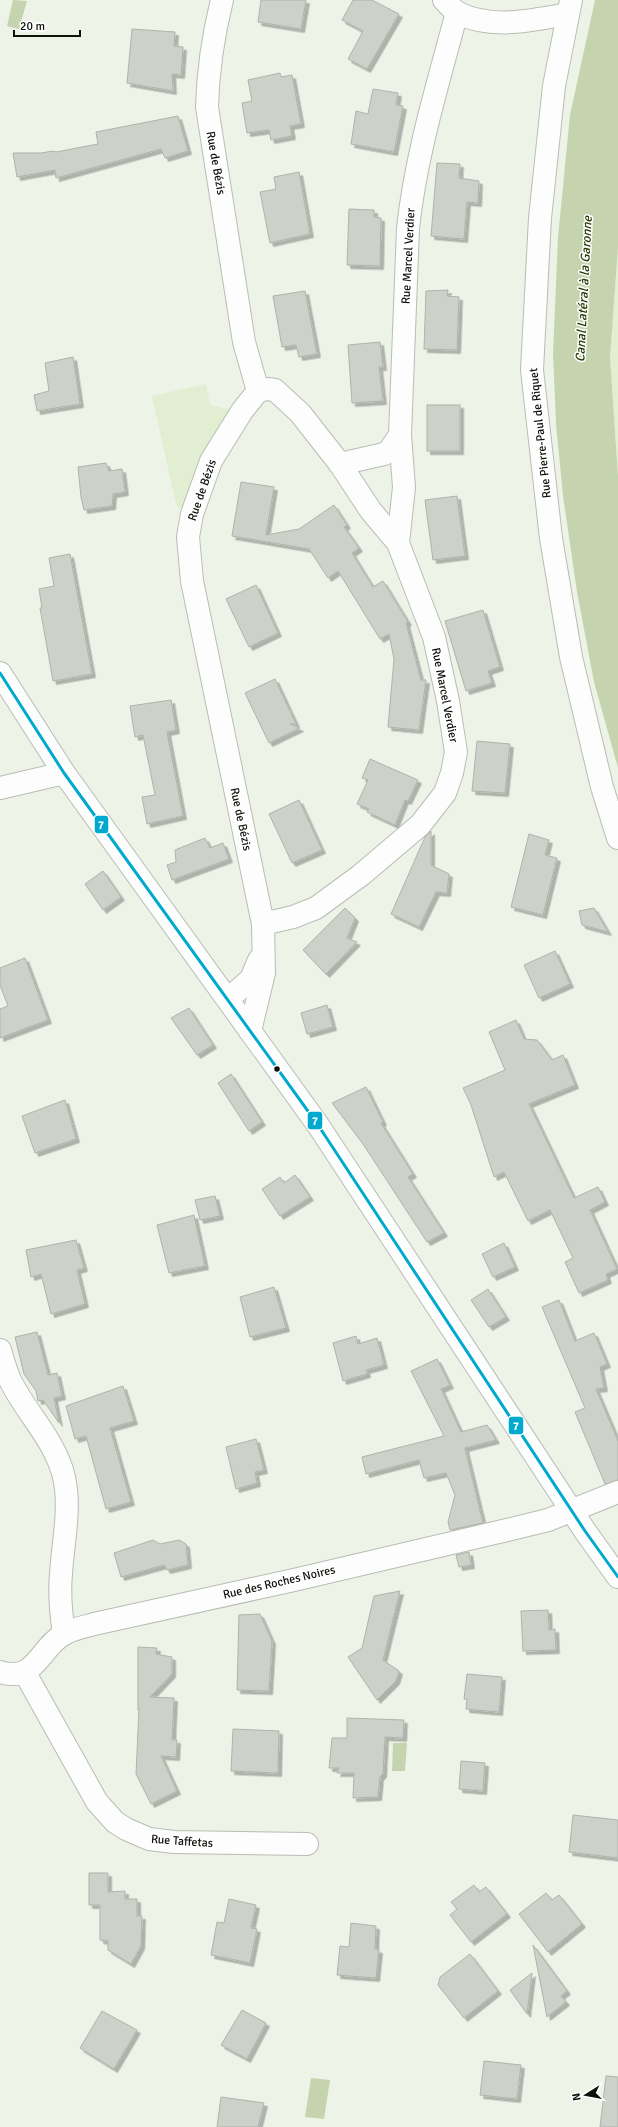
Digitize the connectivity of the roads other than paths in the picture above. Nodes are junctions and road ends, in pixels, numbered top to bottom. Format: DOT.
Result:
graph roads {
  1 [pos="222,0"];
  2 [pos="451,6"];
  3 [pos="570,7"];
  4 [pos="258,391"];
  5 [pos="400,436"];
  6 [pos="340,464"];
  7 [pos="398,543"];
  8 [pos="0,673"];
  9 [pos="64,773"];
  10 [pos="0,788"];
  11 [pos="618,838"];
  12 [pos="263,924"];
  13 [pos="264,946"];
  14 [pos="228,999"];
  15 [pos="250,1031"];
  16 [pos="0,1350"];
  17 [pos="618,1492"];
  18 [pos="573,1511"];
  19 [pos="618,1577"];
  20 [pos="64,1634"];
  21 [pos="0,1672"];
  22 [pos="25,1673"];
  23 [pos="307,1844"];
  1 -- 4 [label="street, Rue de Bézis"];
  2 -- 3 [label="street"];
  2 -- 5 [label="street, Rue Marcel Verdier"];
  3 -- 11 [label="street, Rue Pierre-Paul de Riquet"];
  4 -- 6 [label="street, Rue Marcel Verdier"];
  4 -- 12 [label="street, Rue de Bézis"];
  5 -- 6 [label="street"];
  5 -- 7 [label="street, Rue Marcel Verdier"];
  6 -- 7 [label="street, Rue Marcel Verdier"];
  7 -- 12 [label="street, Rue Marcel Verdier"];
  8 -- 9 [label="street"];
  9 -- 10 [label="street"];
  9 -- 14 [label="street"];
  12 -- 13 [label="street, Rue de Bézis"];
  13 -- 14 [label="street"];
  13 -- 15 [label="street, Rue de Bézis"];
  14 -- 15 [label="street"];
  15 -- 18 [label="street"];
  16 -- 20 [label="street"];
  17 -- 18 [label="street, Rue des Roches Noires"];
  18 -- 19 [label="street"];
  18 -- 20 [label="street, Rue des Roches Noires"];
  20 -- 22 [label="street, Rue des Roches Noires"];
  21 -- 22 [label="street"];
  22 -- 23 [label="street, Rue Taffetas"];
}
